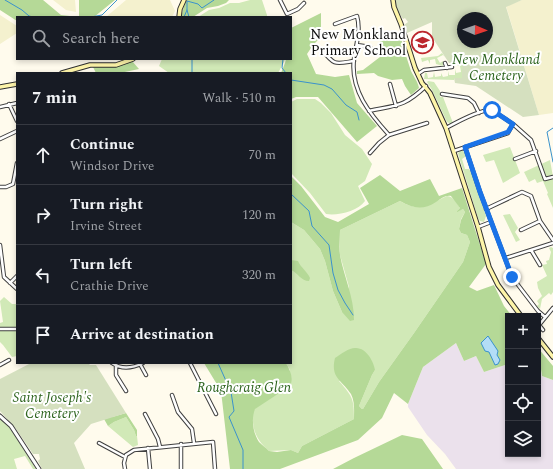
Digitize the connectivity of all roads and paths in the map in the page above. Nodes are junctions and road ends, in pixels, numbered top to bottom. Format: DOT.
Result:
graph roads {
  1 [pos="184,0"];
  2 [pos="280,0"];
  3 [pos="392,0"];
  4 [pos="304,3"];
  5 [pos="179,16"];
  6 [pos="357,16"];
  7 [pos="363,16"];
  8 [pos="335,24"];
  9 [pos="357,45"];
  10 [pos="370,47"];
  11 [pos="322,50"];
  12 [pos="130,60"];
  13 [pos="354,61"];
  14 [pos="446,63"];
  15 [pos="452,67"];
  16 [pos="447,68"];
  17 [pos="66,72"];
  18 [pos="418,74"];
  19 [pos="16,84"];
  20 [pos="390,84"];
  21 [pos="426,86"];
  22 [pos="0,87"];
  23 [pos="442,94"];
  24 [pos="16,103"];
  25 [pos="9,104"];
  26 [pos="396,106"];
  27 [pos="0,107"];
  28 [pos="369,111"];
  29 [pos="479,113"];
  30 [pos="16,119"];
  31 [pos="427,123"];
  32 [pos="513,124"];
  33 [pos="446,128"];
  34 [pos="16,131"];
  35 [pos="389,135"];
  36 [pos="0,139"];
  37 [pos="465,147"];
  38 [pos="454,151"];
  39 [pos="536,151"];
  40 [pos="370,153"];
  41 [pos="515,160"];
  42 [pos="16,168"];
  43 [pos="553,177"];
  44 [pos="0,187"];
  45 [pos="486,209"];
  46 [pos="540,221"];
  47 [pos="490,222"];
  48 [pos="478,227"];
  49 [pos="521,230"];
  50 [pos="553,242"];
  51 [pos="0,245"];
  52 [pos="531,250"];
  53 [pos="506,258"];
  54 [pos="540,265"];
  55 [pos="16,277"];
  56 [pos="10,283"];
  57 [pos="16,288"];
  58 [pos="553,308"];
  59 [pos="519,313"];
  60 [pos="545,317"];
  61 [pos="0,329"];
  62 [pos="16,330"];
  63 [pos="543,330"];
  64 [pos="541,342"];
  65 [pos="553,358"];
  66 [pos="9,360"];
  67 [pos="113,364"];
  68 [pos="141,364"];
  69 [pos="191,364"];
  70 [pos="0,365"];
  71 [pos="116,366"];
  72 [pos="146,375"];
  73 [pos="126,390"];
  74 [pos="172,395"];
  75 [pos="218,406"];
  76 [pos="213,408"];
  77 [pos="145,414"];
  78 [pos="216,414"];
  79 [pos="0,416"];
  80 [pos="98,443"];
  81 [pos="181,444"];
  82 [pos="194,444"];
  83 [pos="160,447"];
  84 [pos="148,448"];
  85 [pos="125,457"];
  86 [pos="39,469"];
  87 [pos="125,469"];
  88 [pos="150,469"];
  89 [pos="182,469"];
  90 [pos="215,469"];
  1 -- 5 [label="main road"];
  2 -- 4 [label="street"];
  3 -- 18 [label="main road"];
  6 -- 7 [label="street"];
  6 -- 8 [label="street"];
  6 -- 9 [label="street"];
  9 -- 10 [label="street"];
  9 -- 13 [label="street"];
  11 -- 13 [label="street"];
  12 -- 17 [label="main road"];
  13 -- 28 [label="street"];
  14 -- 16 [label="street"];
  15 -- 16 [label="street"];
  16 -- 18 [label="street"];
  18 -- 21 [label="main road"];
  19 -- 22 [label="main road"];
  20 -- 26 [label="street"];
  21 -- 26 [label="street"];
  21 -- 33 [label="main road"];
  23 -- 29 [label="street"];
  24 -- 25 [label="street"];
  25 -- 27 [label="street"];
  25 -- 30 [label="street"];
  26 -- 28 [label="street"];
  28 -- 35 [label="street"];
  29 -- 32 [label="street"];
  29 -- 33 [label="street"];
  31 -- 35 [label="street"];
  32 -- 37 [label="street"];
  32 -- 39 [label="street"];
  33 -- 38 [label="main road"];
  34 -- 36 [label="street"];
  35 -- 40 [label="street"];
  37 -- 38 [label="street"];
  37 -- 45 [label="street"];
  38 -- 48 [label="main road"];
  39 -- 41 [label="street"];
  39 -- 43 [label="street"];
  42 -- 44 [label="street"];
  45 -- 46 [label="street"];
  45 -- 47 [label="street"];
  46 -- 49 [label="street"];
  46 -- 50 [label="street"];
  47 -- 48 [label="street"];
  47 -- 53 [label="street"];
  48 -- 59 [label="main road"];
  50 -- 52 [label="street"];
  51 -- 56 [label="street"];
  52 -- 53 [label="street"];
  52 -- 54 [label="street"];
  53 -- 60 [label="street"];
  55 -- 56 [label="street"];
  56 -- 57 [label="street"];
  58 -- 60 [label="street"];
  60 -- 63 [label="street"];
  61 -- 62 [label="street"];
  64 -- 65 [label="main road"];
  66 -- 70 [label="street"];
  67 -- 71 [label="street"];
  68 -- 71 [label="street"];
  68 -- 72 [label="street"];
  69 -- 76 [label="street"];
  71 -- 73 [label="street"];
  74 -- 82 [label="street"];
  75 -- 76 [label="street"];
  76 -- 78 [label="street"];
  77 -- 83 [label="street"];
  79 -- 86 [label="street"];
  80 -- 85 [label="street"];
  81 -- 82 [label="street"];
  81 -- 83 [label="street"];
  81 -- 89 [label="street"];
  82 -- 90 [label="street"];
  83 -- 84 [label="street"];
  84 -- 85 [label="street"];
  84 -- 88 [label="street"];
  85 -- 87 [label="street"];
}
